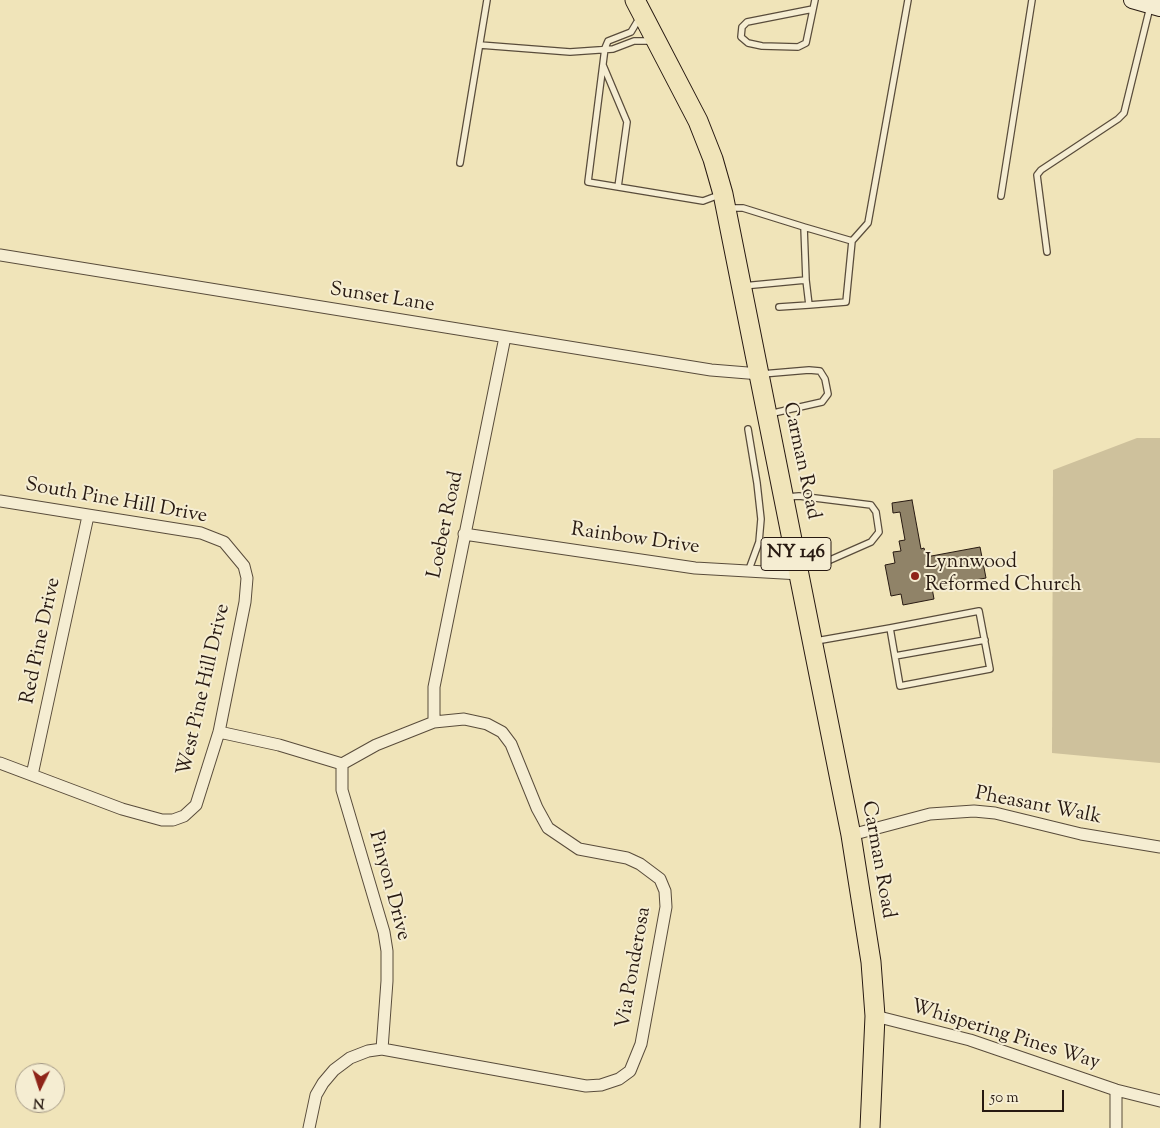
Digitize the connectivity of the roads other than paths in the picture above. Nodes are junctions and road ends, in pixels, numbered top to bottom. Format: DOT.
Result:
graph roads {
  1 [pos="488,0"];
  2 [pos="815,0"];
  3 [pos="908,0"];
  4 [pos="1032,0"];
  5 [pos="1132,0"];
  6 [pos="1155,6"];
  7 [pos="639,7"];
  8 [pos="813,9"];
  9 [pos="660,44"];
  10 [pos="480,45"];
  11 [pos="605,48"];
  12 [pos="602,65"];
  13 [pos="460,163"];
  14 [pos="618,187"];
  15 [pos="1001,196"];
  16 [pos="724,201"];
  17 [pos="804,227"];
  18 [pos="852,241"];
  19 [pos="1047,252"];
  20 [pos="0,255"];
  21 [pos="806,280"];
  22 [pos="742,286"];
  23 [pos="809,305"];
  24 [pos="779,308"];
  25 [pos="505,337"];
  26 [pos="760,374"];
  27 [pos="768,414"];
  28 [pos="748,429"];
  29 [pos="785,497"];
  30 [pos="0,501"];
  31 [pos="88,516"];
  32 [pos="464,534"];
  33 [pos="244,566"];
  34 [pos="748,572"];
  35 [pos="800,572"];
  36 [pos="890,628"];
  37 [pos="985,640"];
  38 [pos="814,642"];
  39 [pos="895,656"];
  40 [pos="434,722"];
  41 [pos="219,732"];
  42 [pos="0,763"];
  43 [pos="342,764"];
  44 [pos="32,775"];
  45 [pos="851,835"];
  46 [pos="1160,847"];
  47 [pos="875,1016"];
  48 [pos="382,1049"];
  49 [pos="1116,1090"];
  50 [pos="1160,1101"];
  51 [pos="308,1128"];
  52 [pos="870,1128"];
  53 [pos="1116,1128"];
  1 -- 10 [label="lane"];
  2 -- 8 [label="lane"];
  3 -- 18 [label="lane"];
  4 -- 15 [label="lane"];
  5 -- 6 [label="street"];
  6 -- 19 [label="lane"];
  7 -- 9 [label="main road, Carman Road / NY 146"];
  7 -- 11 [label="lane"];
  8 -- 8 [label="lane"];
  9 -- 11 [label="lane"];
  9 -- 16 [label="main road, Carman Road / NY 146"];
  10 -- 11 [label="lane"];
  10 -- 13 [label="lane"];
  11 -- 12 [label="lane"];
  12 -- 14 [label="lane"];
  12 -- 14 [label="lane"];
  14 -- 16 [label="lane"];
  16 -- 17 [label="lane"];
  16 -- 22 [label="main road, Carman Road / NY 146"];
  17 -- 18 [label="lane"];
  17 -- 21 [label="lane"];
  18 -- 23 [label="lane"];
  20 -- 25 [label="street, Sunset Lane"];
  21 -- 22 [label="lane"];
  21 -- 23 [label="lane"];
  22 -- 26 [label="main road, Carman Road / NY 146"];
  23 -- 24 [label="lane"];
  25 -- 26 [label="street, Sunset Lane"];
  25 -- 32 [label="street, Loeber Road"];
  26 -- 27 [label="main road, Carman Road / NY 146"];
  26 -- 27 [label="lane"];
  27 -- 29 [label="main road, Carman Road / NY 146"];
  28 -- 34 [label="lane"];
  29 -- 35 [label="main road, Carman Road / NY 146"];
  29 -- 35 [label="lane"];
  30 -- 31 [label="street, South Pine Hill Drive"];
  31 -- 33 [label="street, South Pine Hill Drive"];
  31 -- 44 [label="street, Red Pine Drive"];
  32 -- 34 [label="street, Rainbow Drive"];
  32 -- 40 [label="street, Loeber Road"];
  33 -- 41 [label="street, West Pine Hill Drive"];
  34 -- 35 [label="street, Rainbow Drive"];
  35 -- 38 [label="main road, Carman Road / NY 146"];
  36 -- 37 [label="lane"];
  36 -- 38 [label="lane"];
  36 -- 39 [label="lane"];
  37 -- 39 [label="lane"];
  37 -- 39 [label="lane"];
  38 -- 45 [label="main road, Carman Road / NY 146"];
  40 -- 43 [label="street, Via Ponderosa"];
  40 -- 48 [label="street, Via Ponderosa"];
  41 -- 43 [label="street"];
  41 -- 44 [label="street, West Pine Hill Drive"];
  42 -- 44 [label="street"];
  43 -- 48 [label="street, Pinyon Drive"];
  45 -- 46 [label="street, Pheasant Walk"];
  45 -- 47 [label="main road, Carman Road / NY 146"];
  47 -- 49 [label="street, Whispering Pines Way"];
  47 -- 52 [label="main road, Carman Road / NY 146"];
  48 -- 51 [label="street, Via Ponderosa"];
  49 -- 50 [label="street"];
  49 -- 53 [label="street, Whispering Pines Way"];
}
